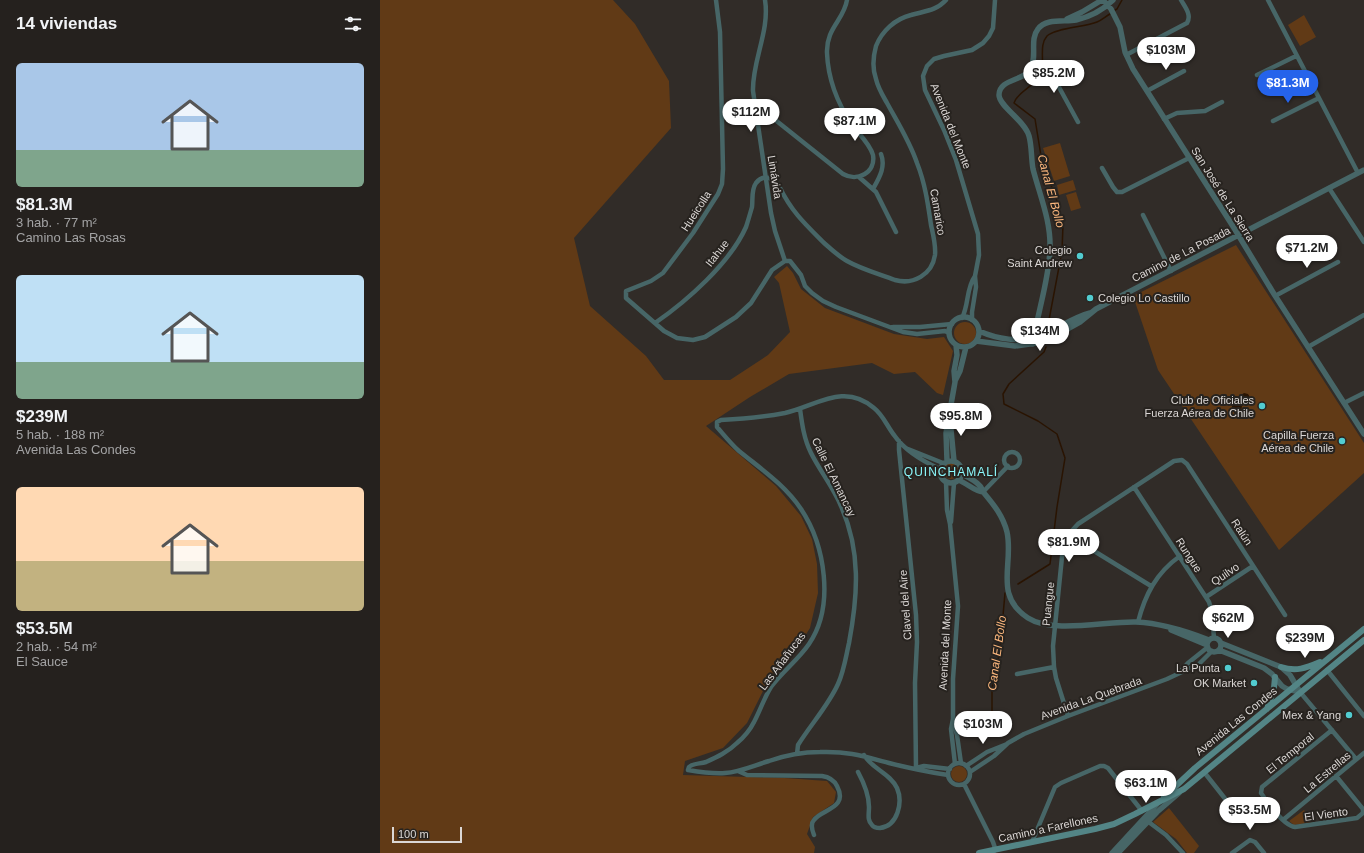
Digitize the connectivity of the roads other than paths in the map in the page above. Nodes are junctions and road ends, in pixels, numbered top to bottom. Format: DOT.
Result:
graph roads {
  1 [pos="716,0"];
  2 [pos="766,0"];
  3 [pos="847,0"];
  4 [pos="946,0"];
  5 [pos="995,0"];
  6 [pos="1103,0"];
  7 [pos="1113,0"];
  8 [pos="1180,0"];
  9 [pos="1268,0"];
  10 [pos="1108,5"];
  11 [pos="1063,21"];
  12 [pos="1126,56"];
  13 [pos="1296,56"];
  14 [pos="1184,71"];
  15 [pos="1028,73"];
  16 [pos="1257,75"];
  17 [pos="1147,91"];
  18 [pos="1319,98"];
  19 [pos="1222,102"];
  20 [pos="754,103"];
  21 [pos="1164,119"];
  22 [pos="1273,121"];
  23 [pos="1078,122"];
  24 [pos="881,154"];
  25 [pos="1189,158"];
  26 [pos="1102,168"];
  27 [pos="1364,170"];
  28 [pos="1358,173"];
  29 [pos="859,177"];
  30 [pos="766,178"];
  31 [pos="1329,188"];
  32 [pos="873,189"];
  33 [pos="1143,215"];
  34 [pos="896,232"];
  35 [pos="1238,236"];
  36 [pos="1364,242"];
  37 [pos="785,261"];
  38 [pos="1338,262"];
  39 [pos="1171,270"];
  40 [pos="975,276"];
  41 [pos="1275,296"];
  42 [pos="1092,312"];
  43 [pos="1364,315"];
  44 [pos="962,318"];
  45 [pos="972,320"];
  46 [pos="655,323"];
  47 [pos="952,324"];
  48 [pos="892,327"];
  49 [pos="979,331"];
  50 [pos="949,333"];
  51 [pos="1034,338"];
  52 [pos="976,341"];
  53 [pos="1033,344"];
  54 [pos="956,345"];
  55 [pos="966,347"];
  56 [pos="1308,347"];
  57 [pos="955,382"];
  58 [pos="1364,393"];
  59 [pos="1344,404"];
  60 [pos="800,409"];
  61 [pos="949,417"];
  62 [pos="1364,434"];
  63 [pos="899,441"];
  64 [pos="906,448"];
  65 [pos="1182,460"];
  66 [pos="954,461"];
  67 [pos="945,462"];
  68 [pos="1008,466"];
  69 [pos="940,469"];
  70 [pos="962,474"];
  71 [pos="956,481"];
  72 [pos="946,482"];
  73 [pos="1134,487"];
  74 [pos="983,492"];
  75 [pos="950,524"];
  76 [pos="1068,535"];
  77 [pos="1180,556"];
  78 [pos="1253,566"];
  79 [pos="1151,586"];
  80 [pos="1206,597"];
  81 [pos="1285,616"];
  82 [pos="1138,622"];
  83 [pos="1055,626"];
  84 [pos="1364,629"];
  85 [pos="1364,640"];
  86 [pos="1221,643"];
  87 [pos="1211,645"];
  88 [pos="1329,658"];
  89 [pos="1278,666"];
  90 [pos="1054,667"];
  91 [pos="1327,670"];
  92 [pos="1018,674"];
  93 [pos="1273,676"];
  94 [pos="1296,685"];
  95 [pos="1290,690"];
  96 [pos="1300,692"];
  97 [pos="1364,705"];
  98 [pos="1267,709"];
  99 [pos="1359,709"];
  100 [pos="1068,716"];
  101 [pos="1364,716"];
  102 [pos="953,719"];
  103 [pos="1332,730"];
  104 [pos="1008,743"];
  105 [pos="1364,753"];
  106 [pos="797,754"];
  107 [pos="864,755"];
  108 [pos="1356,759"];
  109 [pos="961,763"];
  110 [pos="955,764"];
  111 [pos="966,766"];
  112 [pos="916,768"];
  113 [pos="950,769"];
  114 [pos="738,771"];
  115 [pos="858,772"];
  116 [pos="970,772"];
  117 [pos="1204,772"];
  118 [pos="948,776"];
  119 [pos="1336,776"];
  120 [pos="964,784"];
  121 [pos="1184,789"];
  122 [pos="1160,801"];
  123 [pos="1234,810"];
  124 [pos="1142,811"];
  125 [pos="1146,820"];
  126 [pos="1283,820"];
  127 [pos="814,835"];
  128 [pos="1032,842"];
  129 [pos="993,852"];
  130 [pos="1182,852"];
  131 [pos="979,853"];
  132 [pos="1112,853"];
  133 [pos="1118,853"];
  134 [pos="1232,853"];
  135 [pos="1264,853"];
  1 -- 46 [label="street, Hueicolla"];
  2 -- 20 [label="street, Limávida"];
  3 -- 29 [label="street"];
  4 -- 30 [label="street, Camarico"];
  5 -- 40 [label="street, Avenida del Monte"];
  6 -- 10 [label="street, San José de La Sierra"];
  6 -- 11 [label="street"];
  7 -- 10 [label="street"];
  8 -- 12 [label="street"];
  9 -- 13 [label="street"];
  10 -- 11 [label="street"];
  10 -- 12 [label="street, San José de La Sierra"];
  11 -- 15 [label="street"];
  12 -- 17 [label="street, San José de La Sierra"];
  13 -- 16 [label="street"];
  13 -- 18 [label="street"];
  14 -- 17 [label="street"];
  15 -- 23 [label="street"];
  15 -- 51 [label="street"];
  17 -- 21 [label="street, San José de La Sierra"];
  18 -- 22 [label="street"];
  18 -- 28 [label="street"];
  19 -- 21 [label="street"];
  20 -- 29 [label="street"];
  20 -- 30 [label="street, Limávida"];
  21 -- 25 [label="street, San José de La Sierra"];
  24 -- 32 [label="street"];
  25 -- 26 [label="street"];
  25 -- 35 [label="street, San José de La Sierra"];
  27 -- 28 [label="street, Camino de La Posada"];
  28 -- 31 [label="street, Camino de La Posada"];
  29 -- 32 [label="street"];
  30 -- 37 [label="street, Limávida"];
  30 -- 46 [label="street, Itahue"];
  31 -- 35 [label="street, Camino de La Posada"];
  31 -- 36 [label="street"];
  32 -- 34 [label="street"];
  33 -- 39 [label="street"];
  35 -- 39 [label="street, Camino de La Posada"];
  35 -- 41 [label="street, San José de La Sierra"];
  37 -- 46 [label="street"];
  37 -- 48 [label="street"];
  38 -- 41 [label="street"];
  39 -- 42 [label="street, Camino de La Posada"];
  40 -- 44 [label="street, Avenida del Monte"];
  40 -- 45 [label="street, Avenida del Monte"];
  41 -- 56 [label="street, San José de La Sierra"];
  42 -- 51 [label="street, Camino de La Posada"];
  42 -- 53 [label="street, Camino de La Posada"];
  43 -- 56 [label="street"];
  44 -- 45 [label="street"];
  44 -- 47 [label="street"];
  45 -- 49 [label="street"];
  47 -- 48 [label="street"];
  47 -- 50 [label="street"];
  48 -- 50 [label="street"];
  49 -- 51 [label="street, Camino de La Posada"];
  49 -- 52 [label="street"];
  50 -- 54 [label="street"];
  51 -- 53 [label="street"];
  52 -- 53 [label="street, Camino de La Posada"];
  52 -- 55 [label="street"];
  54 -- 55 [label="street"];
  54 -- 57 [label="street"];
  55 -- 57 [label="street"];
  56 -- 59 [label="street, San José de La Sierra"];
  57 -- 61 [label="street"];
  58 -- 59 [label="street"];
  59 -- 62 [label="street, San José de La Sierra"];
  60 -- 63 [label="street"];
  60 -- 106 [label="street, Calle El Amancay"];
  60 -- 114 [label="street, Las Añañucas"];
  61 -- 66 [label="street"];
  61 -- 67 [label="street"];
  63 -- 64 [label="street"];
  63 -- 112 [label="street, Clavel del Aire"];
  64 -- 67 [label="street"];
  64 -- 69 [label="street"];
  65 -- 73 [label="street, Puangue"];
  65 -- 78 [label="street, Ralún"];
  66 -- 67 [label="street"];
  66 -- 70 [label="street"];
  67 -- 69 [label="street"];
  68 -- 74 [label="street"];
  69 -- 72 [label="street"];
  70 -- 71 [label="street"];
  70 -- 74 [label="street"];
  71 -- 72 [label="street"];
  71 -- 74 [label="street"];
  71 -- 75 [label="street, Avenida del Monte"];
  72 -- 75 [label="street, Avenida del Monte"];
  73 -- 76 [label="street, Puangue"];
  73 -- 77 [label="street, Rungue"];
  74 -- 83 [label="street"];
  75 -- 102 [label="street, Avenida del Monte"];
  76 -- 79 [label="street"];
  76 -- 83 [label="street, Puangue"];
  77 -- 79 [label="street"];
  77 -- 80 [label="street, Rungue"];
  78 -- 80 [label="street, Quilvo"];
  78 -- 81 [label="street, Ralún"];
  79 -- 82 [label="street"];
  80 -- 87 [label="street, Rungue"];
  82 -- 83 [label="street"];
  82 -- 87 [label="street"];
  83 -- 90 [label="street, Puangue"];
  84 -- 88 [label="main road, Avenida Las Condes"];
  85 -- 91 [label="main road, Avenida Las Condes"];
  86 -- 87 [label="street"];
  86 -- 87 [label="street"];
  86 -- 89 [label="street"];
  87 -- 93 [label="street"];
  87 -- 100 [label="street, Avenida La Quebrada"];
  88 -- 89 [label="main road"];
  88 -- 94 [label="main road, Avenida Las Condes"];
  89 -- 93 [label="street"];
  89 -- 94 [label="street"];
  90 -- 92 [label="street"];
  90 -- 100 [label="street, Puangue"];
  91 -- 96 [label="main road, Avenida Las Condes"];
  91 -- 99 [label="street"];
  93 -- 95 [label="street"];
  93 -- 98 [label="main road"];
  94 -- 95 [label="main road, Avenida Las Condes"];
  94 -- 96 [label="street"];
  95 -- 96 [label="street"];
  95 -- 98 [label="main road, Avenida Las Condes"];
  96 -- 103 [label="street"];
  96 -- 117 [label="main road, Avenida Las Condes"];
  97 -- 99 [label="street"];
  98 -- 122 [label="main road, Avenida Las Condes"];
  99 -- 101 [label="street"];
  100 -- 104 [label="street, Avenida La Quebrada"];
  102 -- 109 [label="street, Avenida del Monte"];
  102 -- 110 [label="street, Avenida del Monte"];
  103 -- 108 [label="street"];
  103 -- 126 [label="street, El Temporal"];
  104 -- 111 [label="street, Avenida La Quebrada"];
  104 -- 116 [label="street, Avenida La Quebrada"];
  105 -- 108 [label="street, La Estrellas"];
  106 -- 107 [label="street"];
  106 -- 114 [label="street"];
  107 -- 112 [label="street"];
  107 -- 115 [label="street"];
  108 -- 119 [label="street, La Estrellas"];
  109 -- 110 [label="street"];
  109 -- 111 [label="street"];
  110 -- 113 [label="street"];
  111 -- 116 [label="street"];
  112 -- 113 [label="street"];
  112 -- 118 [label="street"];
  113 -- 118 [label="street"];
  114 -- 127 [label="street"];
  116 -- 120 [label="street"];
  117 -- 121 [label="main road, Avenida Las Condes"];
  117 -- 123 [label="street"];
  118 -- 120 [label="street"];
  119 -- 126 [label="street, La Estrellas"];
  119 -- 126 [label="street, El Viento"];
  120 -- 129 [label="street"];
  121 -- 122 [label="main road, Camino a Farellones"];
  121 -- 125 [label="street, Avenida Las Condes"];
  122 -- 124 [label="main road, Camino a Farellones"];
  122 -- 125 [label="street, Avenida Las Condes"];
  124 -- 128 [label="main road, Camino a Farellones"];
  124 -- 128 [label="street"];
  125 -- 130 [label="street"];
  125 -- 132 [label="street, Avenida Las Condes"];
  125 -- 133 [label="street, Avenida Las Condes"];
  128 -- 129 [label="main road, Camino a Farellones"];
  129 -- 131 [label="main road, Camino a Farellones"];
  134 -- 135 [label="street"];
}
